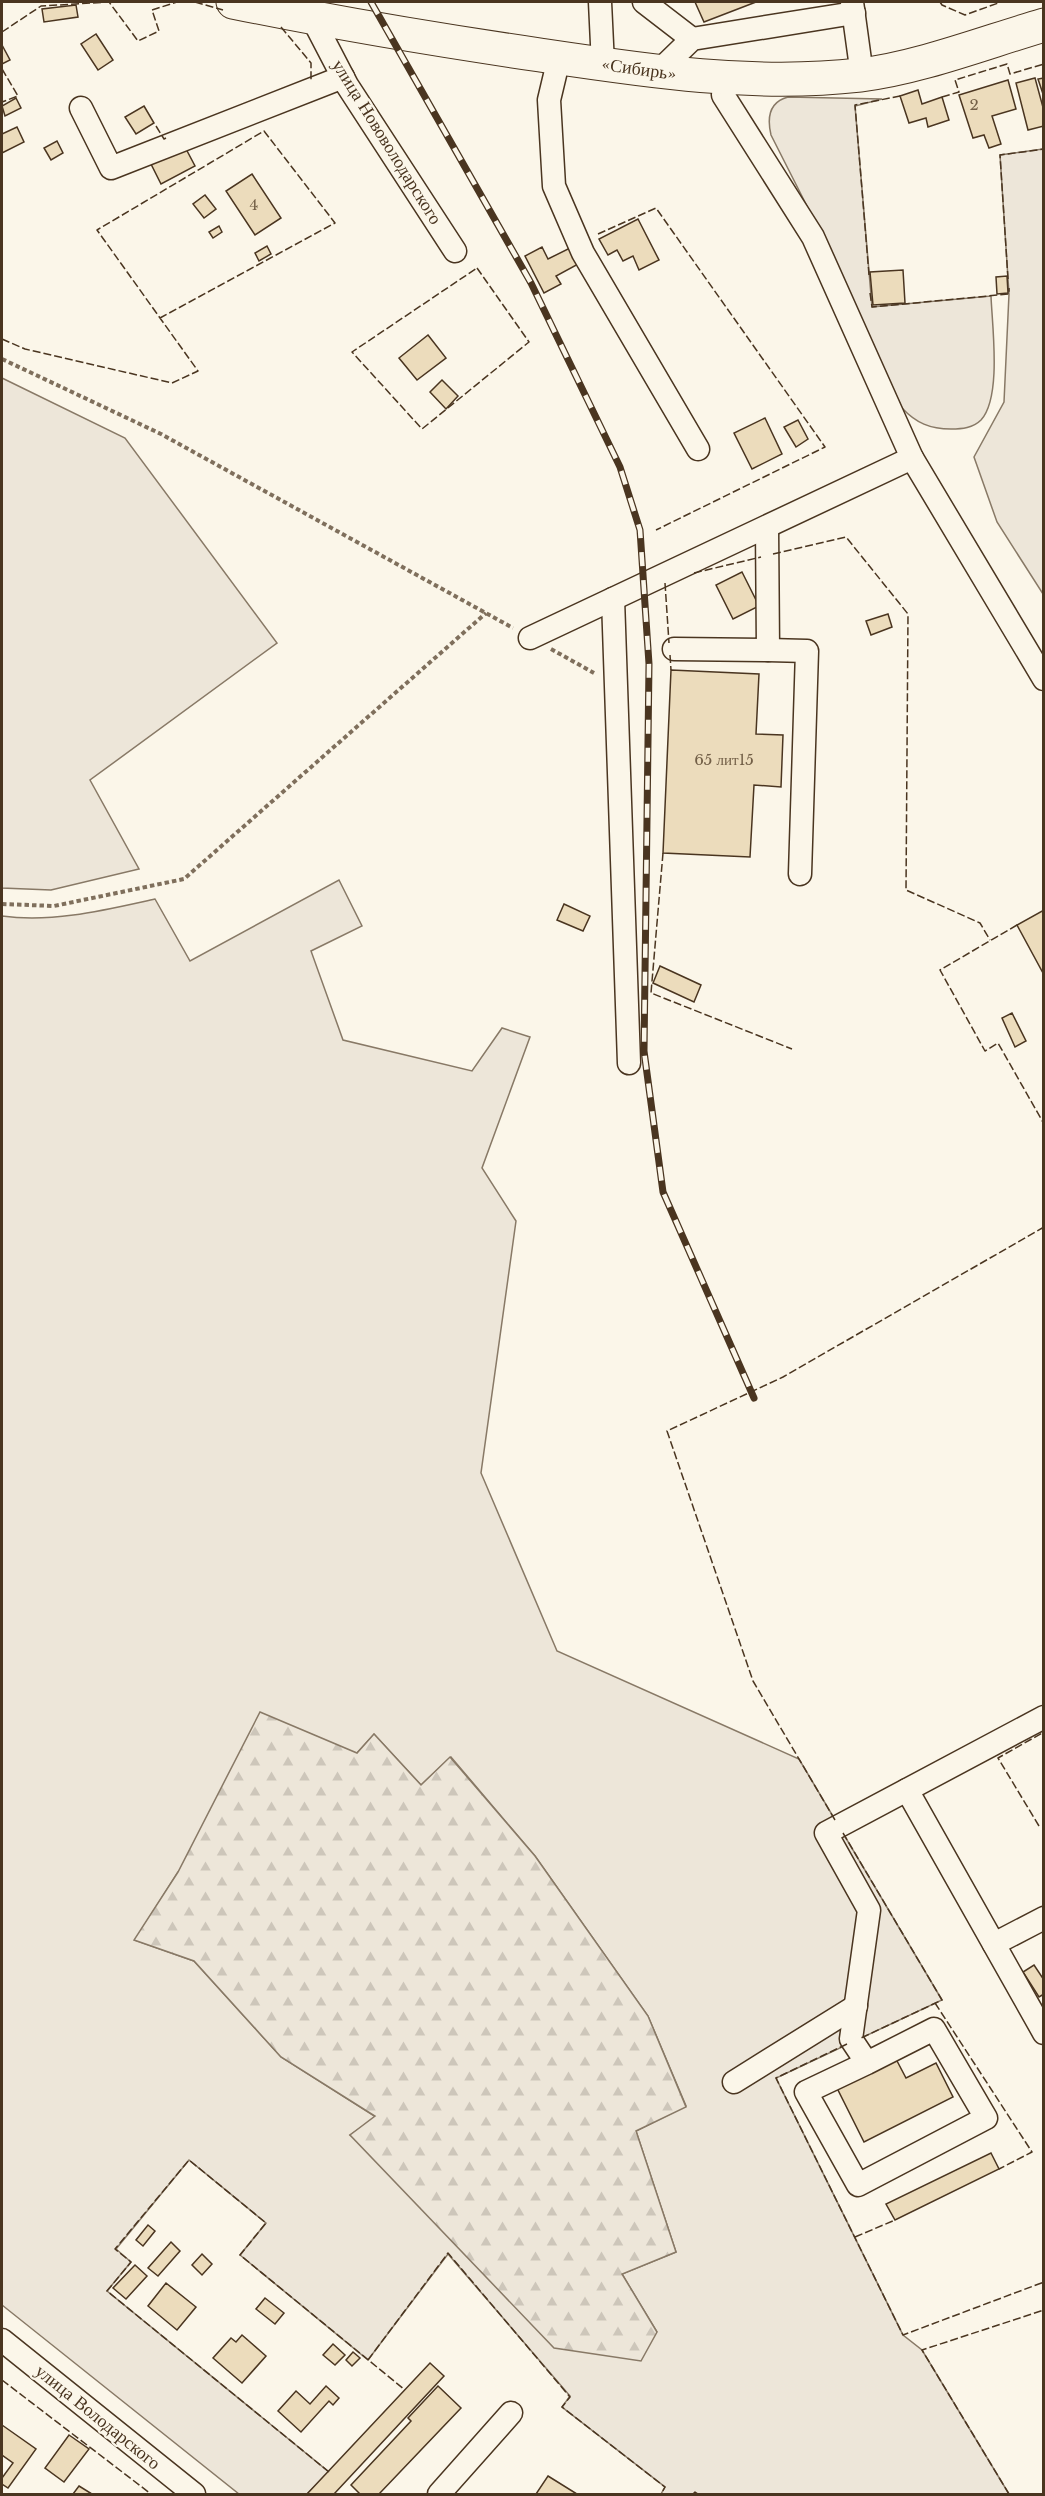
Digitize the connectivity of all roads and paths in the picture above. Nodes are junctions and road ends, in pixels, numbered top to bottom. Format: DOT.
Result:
graph roads {
  1 [pos="232,2"];
  2 [pos="644,2"];
  3 [pos="602,3"];
  4 [pos="853,7"];
  5 [pos="308,10"];
  6 [pos="1044,25"];
  7 [pos="692,39"];
  8 [pos="559,58"];
  9 [pos="603,64"];
  10 [pos="658,72"];
  11 [pos="862,75"];
  12 [pos="343,77"];
  13 [pos="725,77"];
  14 [pos="81,108"];
  15 [pos="456,251"];
  16 [pos="2,359"];
  17 [pos="698,449"];
  18 [pos="912,458"];
  19 [pos="767,527"];
  20 [pos="614,599"];
  21 [pos="486,614"];
  22 [pos="530,638"];
  23 [pos="674,649"];
  24 [pos="768,650"];
  25 [pos="1044,679"];
  26 [pos="614,684"];
  27 [pos="800,874"];
  28 [pos="2,904"];
  29 [pos="629,1063"];
  30 [pos="1044,1717"];
  31 [pos="907,1790"];
  32 [pos="1044,1918"];
  33 [pos="994,1944"];
  34 [pos="856,2006"];
  35 [pos="1042,2026"];
  36 [pos="867,2063"];
  37 [pos="734,2082"];
  38 [pos="2,2340"];
  39 [pos="511,2413"];
  40 [pos="446,2492"];
  41 [pos="194,2494"];
  1 -- 5 [label="highway, «Сибирь»"];
  2 -- 7 [label="street"];
  3 -- 9 [label="street"];
  4 -- 7 [label="street"];
  4 -- 11 [label="street"];
  5 -- 8 [label="highway, «Сибирь»"];
  5 -- 12 [label="street, улица Нововолодарского"];
  6 -- 11 [label="highway, «Сибирь»"];
  7 -- 10 [label="street"];
  8 -- 9 [label="highway, «Сибирь»"];
  8 -- 17 [label="street"];
  9 -- 10 [label="highway, «Сибирь»"];
  10 -- 13 [label="highway, «Сибирь»"];
  11 -- 13 [label="highway, «Сибирь»"];
  12 -- 14 [label="street"];
  12 -- 15 [label="street, улица Нововолодарского"];
  13 -- 18 [label="street"];
  16 -- 21 [label="path"];
  18 -- 19 [label="street"];
  18 -- 25 [label="street"];
  19 -- 20 [label="street"];
  19 -- 24 [label="street"];
  20 -- 22 [label="street"];
  20 -- 26 [label="street"];
  21 -- 22 [label="path"];
  21 -- 28 [label="path"];
  22 -- 26 [label="path"];
  23 -- 24 [label="street"];
  24 -- 27 [label="street"];
  26 -- 29 [label="street"];
  30 -- 31 [label="street"];
  31 -- 33 [label="street"];
  31 -- 34 [label="street"];
  32 -- 33 [label="street"];
  33 -- 35 [label="street"];
  34 -- 36 [label="street"];
  34 -- 37 [label="street"];
  36 -- 36 [label="street"];
  38 -- 41 [label="street, улица Володарского"];
  39 -- 40 [label="street"];
}
